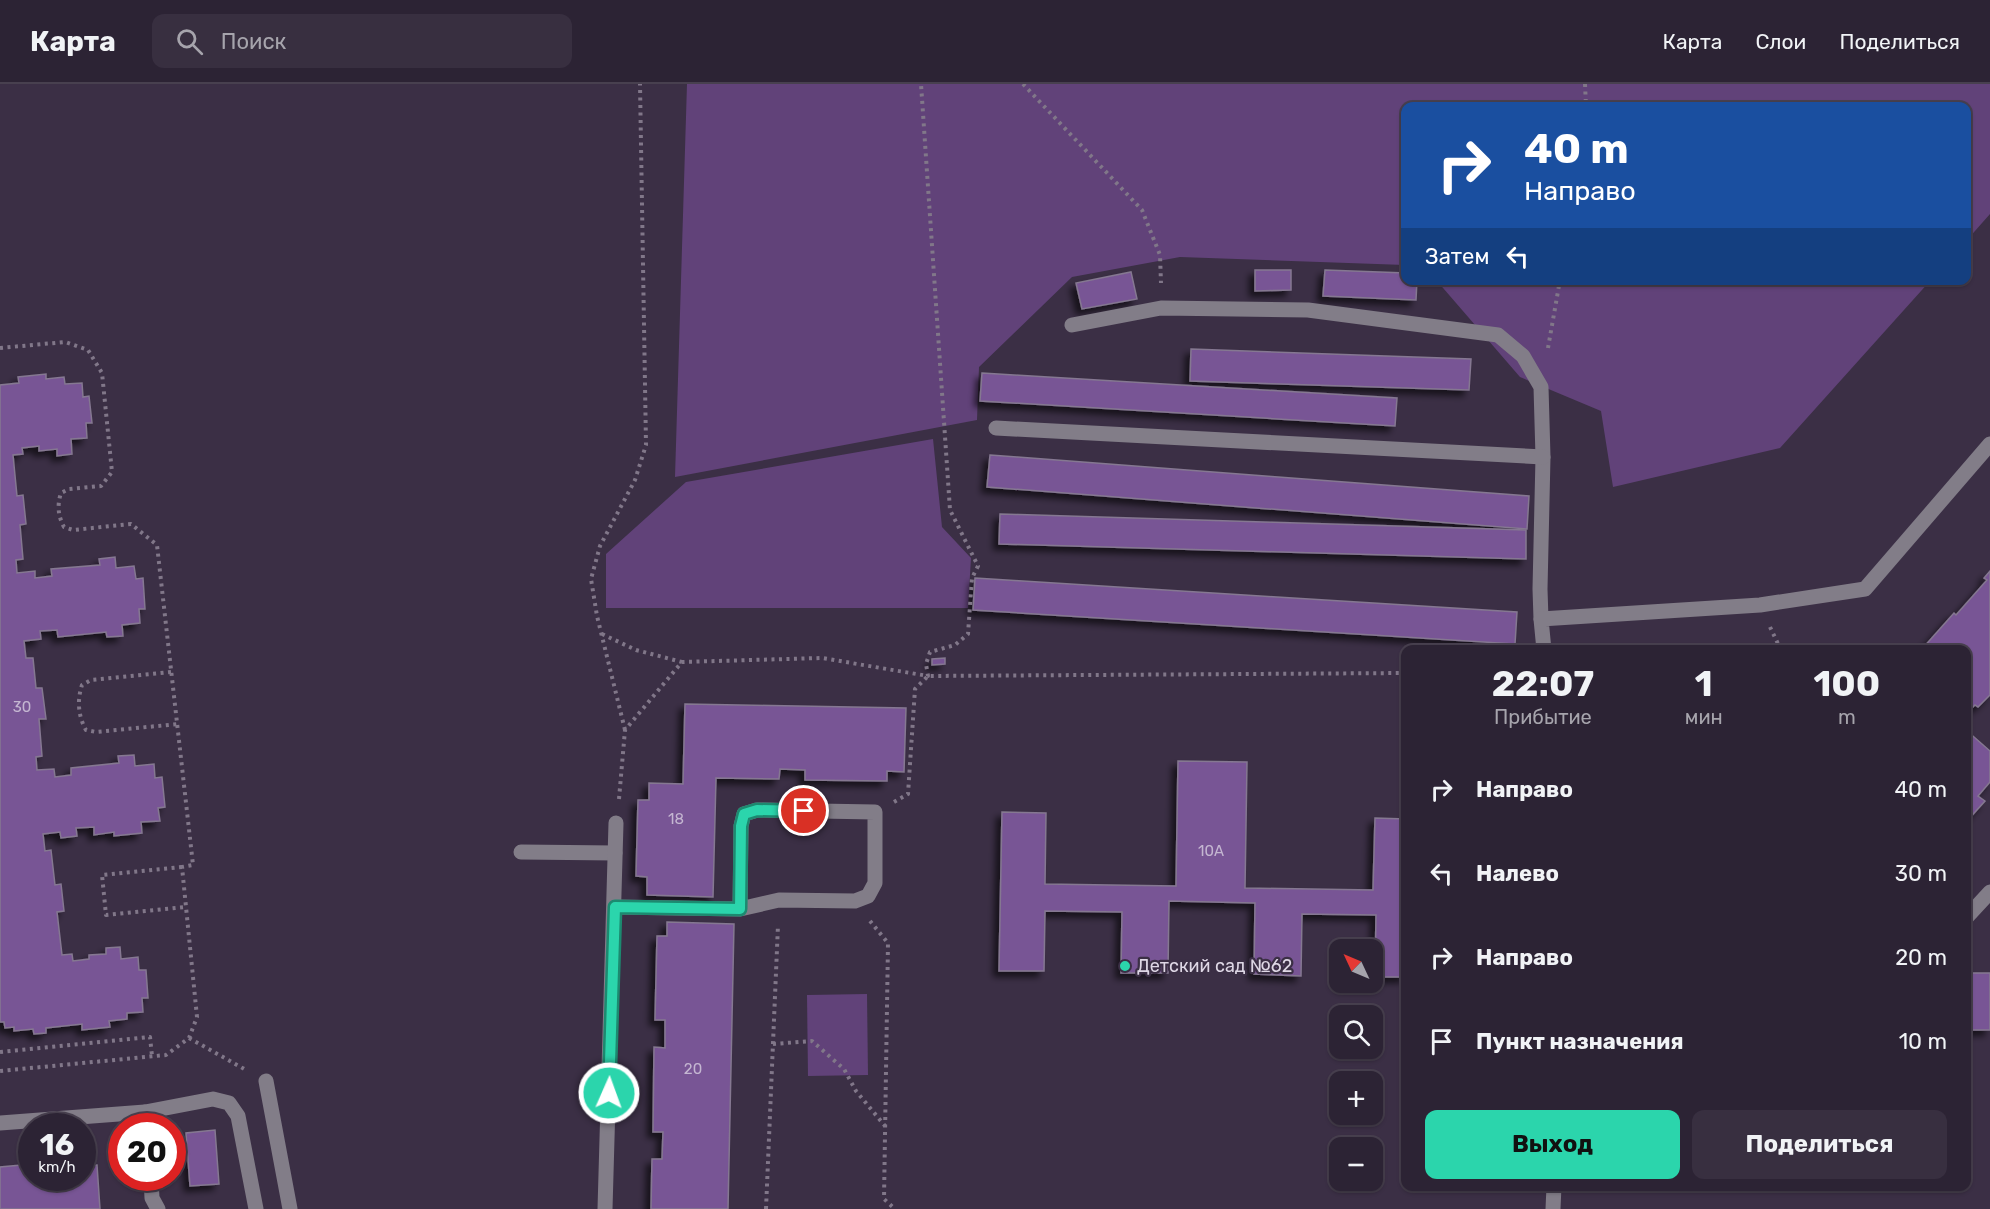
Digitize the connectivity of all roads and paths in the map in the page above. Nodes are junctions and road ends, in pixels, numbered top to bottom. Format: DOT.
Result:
graph roads {
  1 [pos="640,84"];
  2 [pos="921,84"];
  3 [pos="1023,84"];
  4 [pos="1585,84"];
  5 [pos="1586,102"];
  6 [pos="1559,285"];
  7 [pos="1161,308"];
  8 [pos="1072,324"];
  9 [pos="0,348"];
  10 [pos="1541,387"];
  11 [pos="996,428"];
  12 [pos="1990,444"];
  13 [pos="1543,458"];
  14 [pos="1541,619"];
  15 [pos="601,634"];
  16 [pos="1544,645"];
  17 [pos="682,662"];
  18 [pos="171,672"];
  19 [pos="1401,673"];
  20 [pos="928,676"];
  21 [pos="178,724"];
  22 [pos="625,730"];
  23 [pos="875,812"];
  24 [pos="616,823"];
  25 [pos="521,852"];
  26 [pos="615,853"];
  27 [pos="182,867"];
  28 [pos="1990,892"];
  29 [pos="779,900"];
  30 [pos="855,901"];
  31 [pos="186,907"];
  32 [pos="615,907"];
  33 [pos="740,909"];
  34 [pos="1971,913"];
  35 [pos="189,1038"];
  36 [pos="773,1044"];
  37 [pos="0,1052"];
  38 [pos="152,1056"];
  39 [pos="0,1071"];
  40 [pos="266,1081"];
  41 [pos="166,1113"];
  42 [pos="108,1120"];
  43 [pos="0,1123"];
  44 [pos="885,1126"];
  45 [pos="152,1191"];
  46 [pos="1554,1191"];
  47 [pos="158,1209"];
  48 [pos="255,1209"];
  49 [pos="290,1209"];
  50 [pos="605,1209"];
  51 [pos="766,1209"];
  52 [pos="895,1209"];
  53 [pos="1552,1209"];
  1 -- 15 [label="path"];
  2 -- 20 [label="path"];
  3 -- 7 [label="path"];
  4 -- 5 [label="path"];
  6 -- 10 [label="path"];
  7 -- 8 [label="lane"];
  7 -- 10 [label="lane"];
  9 -- 18 [label="path"];
  10 -- 13 [label="lane"];
  11 -- 13 [label="lane"];
  12 -- 14 [label="lane"];
  13 -- 14 [label="lane"];
  14 -- 16 [label="lane"];
  15 -- 17 [label="path"];
  15 -- 22 [label="path"];
  17 -- 20 [label="path"];
  17 -- 22 [label="path"];
  18 -- 21 [label="path"];
  18 -- 21 [label="path"];
  19 -- 20 [label="path"];
  20 -- 23 [label="path"];
  21 -- 27 [label="path"];
  22 -- 24 [label="path"];
  23 -- 30 [label="lane"];
  23 -- 33 [label="lane"];
  24 -- 26 [label="lane"];
  25 -- 26 [label="lane"];
  26 -- 32 [label="lane"];
  27 -- 31 [label="path"];
  27 -- 31 [label="path"];
  28 -- 34 [label="lane"];
  29 -- 30 [label="lane"];
  29 -- 33 [label="lane"];
  29 -- 36 [label="path"];
  30 -- 44 [label="path"];
  31 -- 35 [label="path"];
  32 -- 33 [label="lane"];
  32 -- 50 [label="lane"];
  35 -- 38 [label="path"];
  35 -- 40 [label="path"];
  36 -- 44 [label="path"];
  36 -- 51 [label="path"];
  37 -- 38 [label="path"];
  38 -- 39 [label="path"];
  40 -- 49 [label="lane"];
  41 -- 48 [label="lane"];
  42 -- 43 [label="lane"];
  44 -- 52 [label="path"];
  45 -- 47 [label="lane"];
  46 -- 53 [label="lane"];
}
